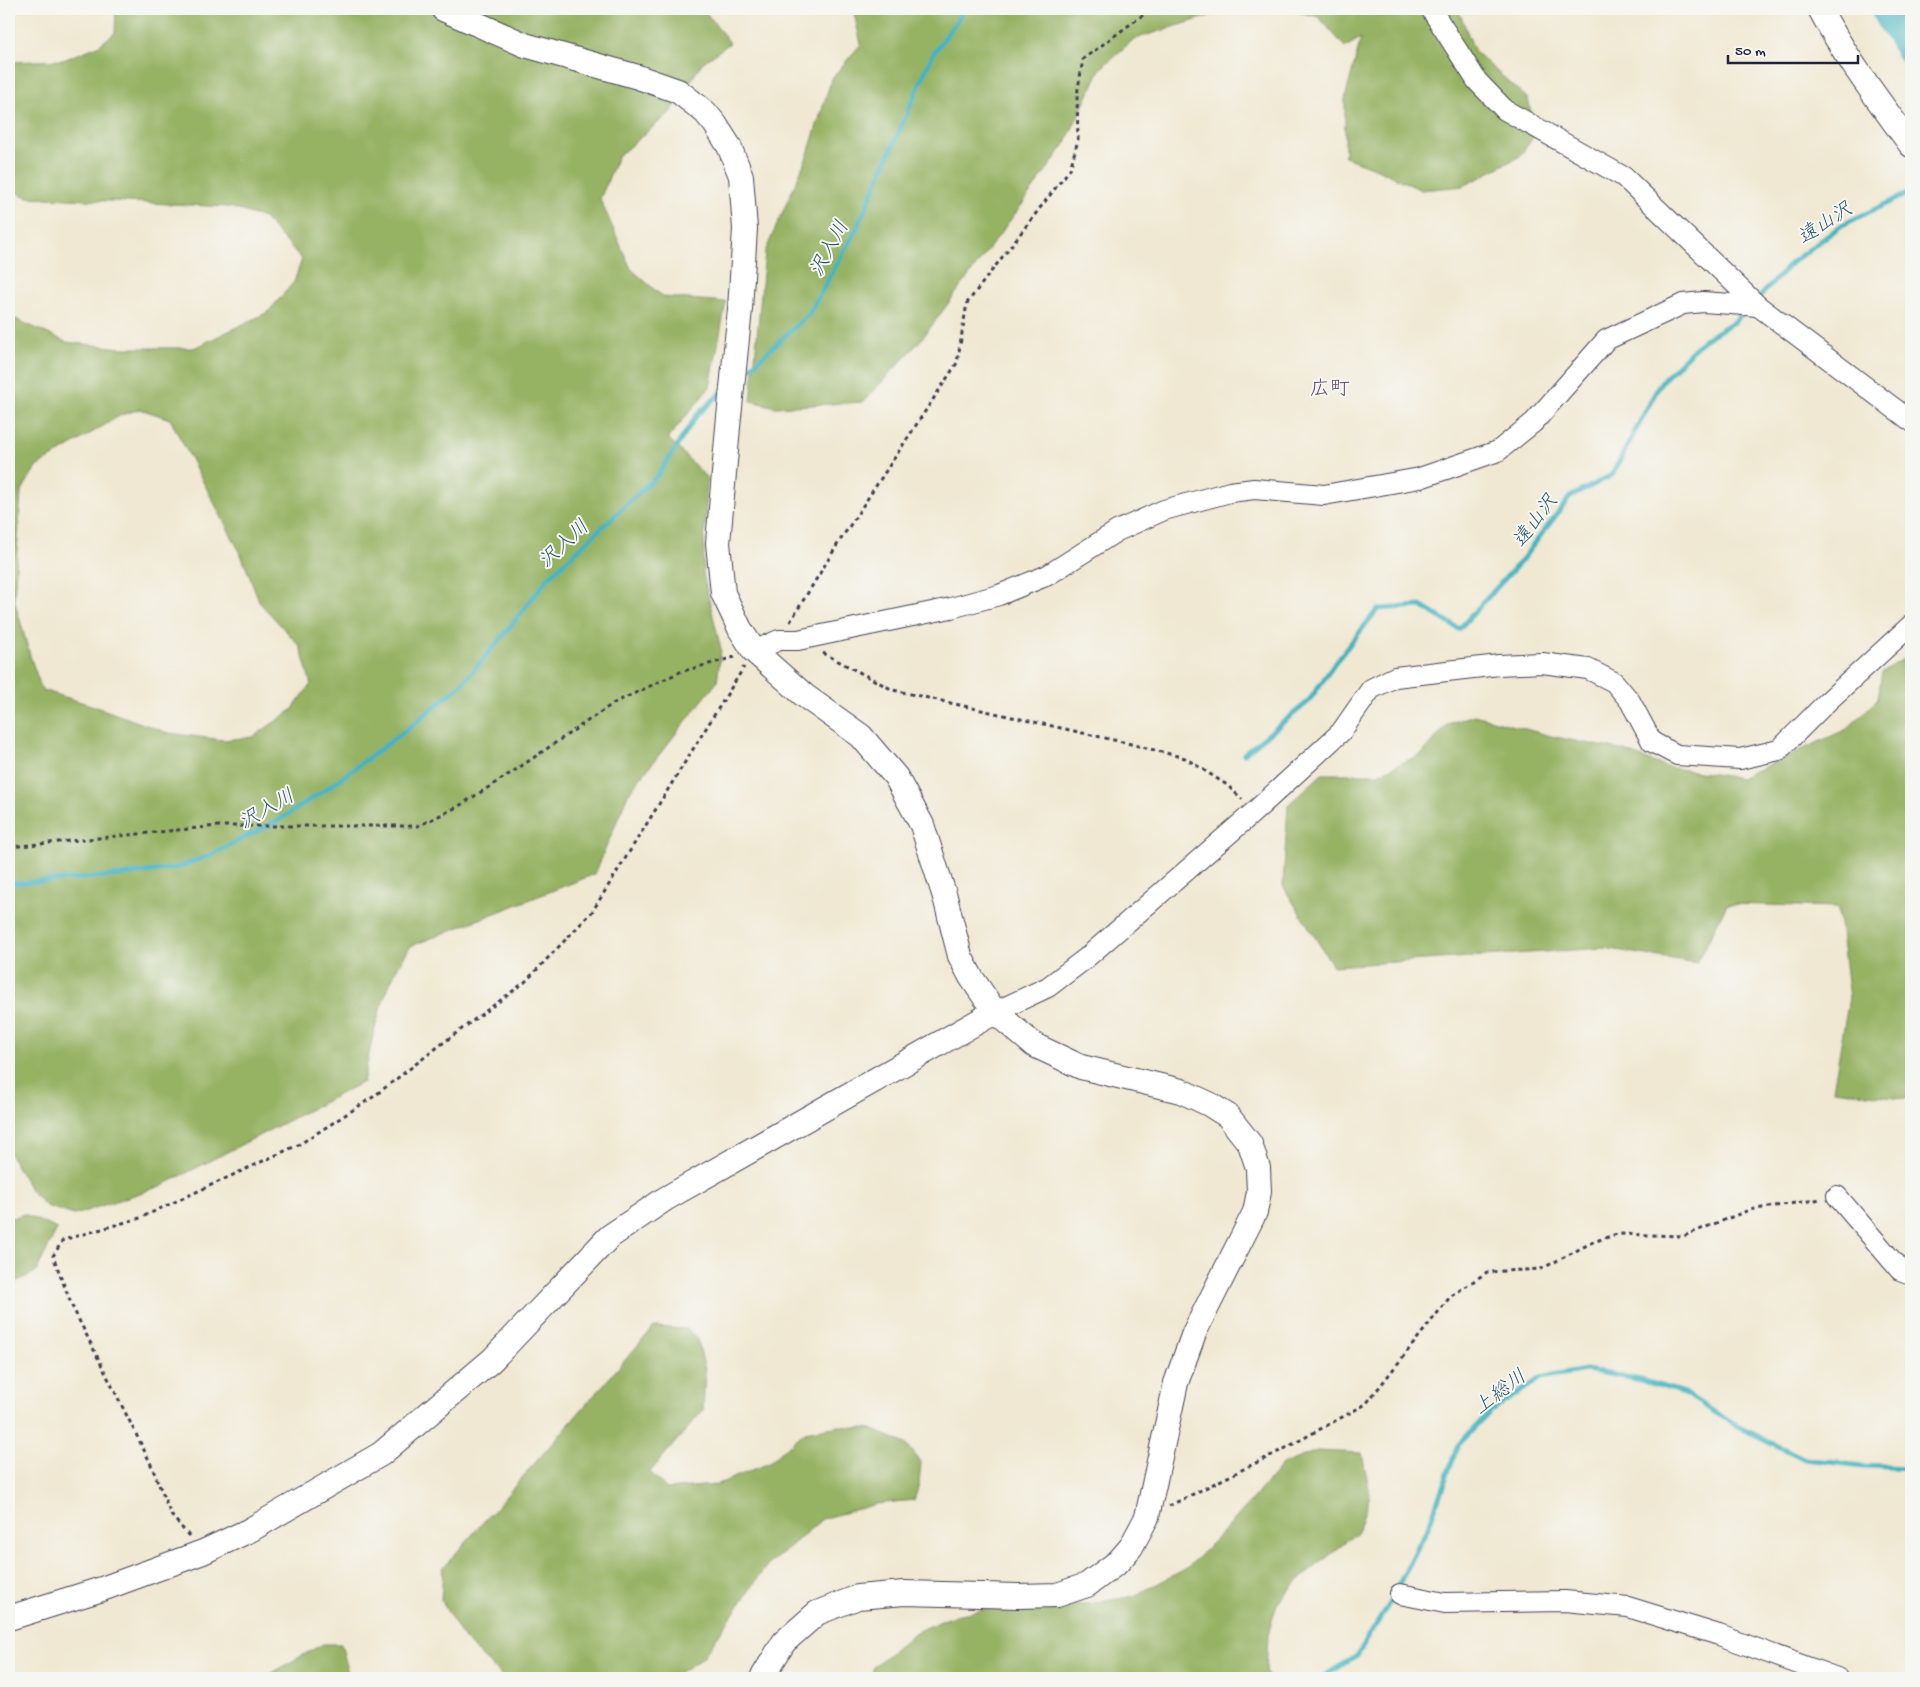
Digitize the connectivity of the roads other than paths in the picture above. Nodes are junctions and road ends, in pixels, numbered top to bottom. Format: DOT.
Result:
graph roads {
  1 [pos="443,9"];
  2 [pos="1431,9"];
  3 [pos="1820,9"];
  4 [pos="1911,145"];
  5 [pos="1758,306"];
  6 [pos="1911,421"];
  7 [pos="1911,625"];
  8 [pos="754,651"];
  9 [pos="995,1012"];
  10 [pos="1837,1196"];
  11 [pos="1911,1274"];
  12 [pos="1400,1594"];
  13 [pos="9,1618"];
  14 [pos="762,1678"];
  15 [pos="1837,1678"];
  1 -- 8 [label="street"];
  2 -- 5 [label="street"];
  3 -- 4 [label="street"];
  5 -- 6 [label="street"];
  5 -- 8 [label="street"];
  7 -- 9 [label="street"];
  8 -- 9 [label="street"];
  9 -- 13 [label="street"];
  9 -- 14 [label="street"];
  10 -- 11 [label="street"];
  12 -- 15 [label="street"];
}
